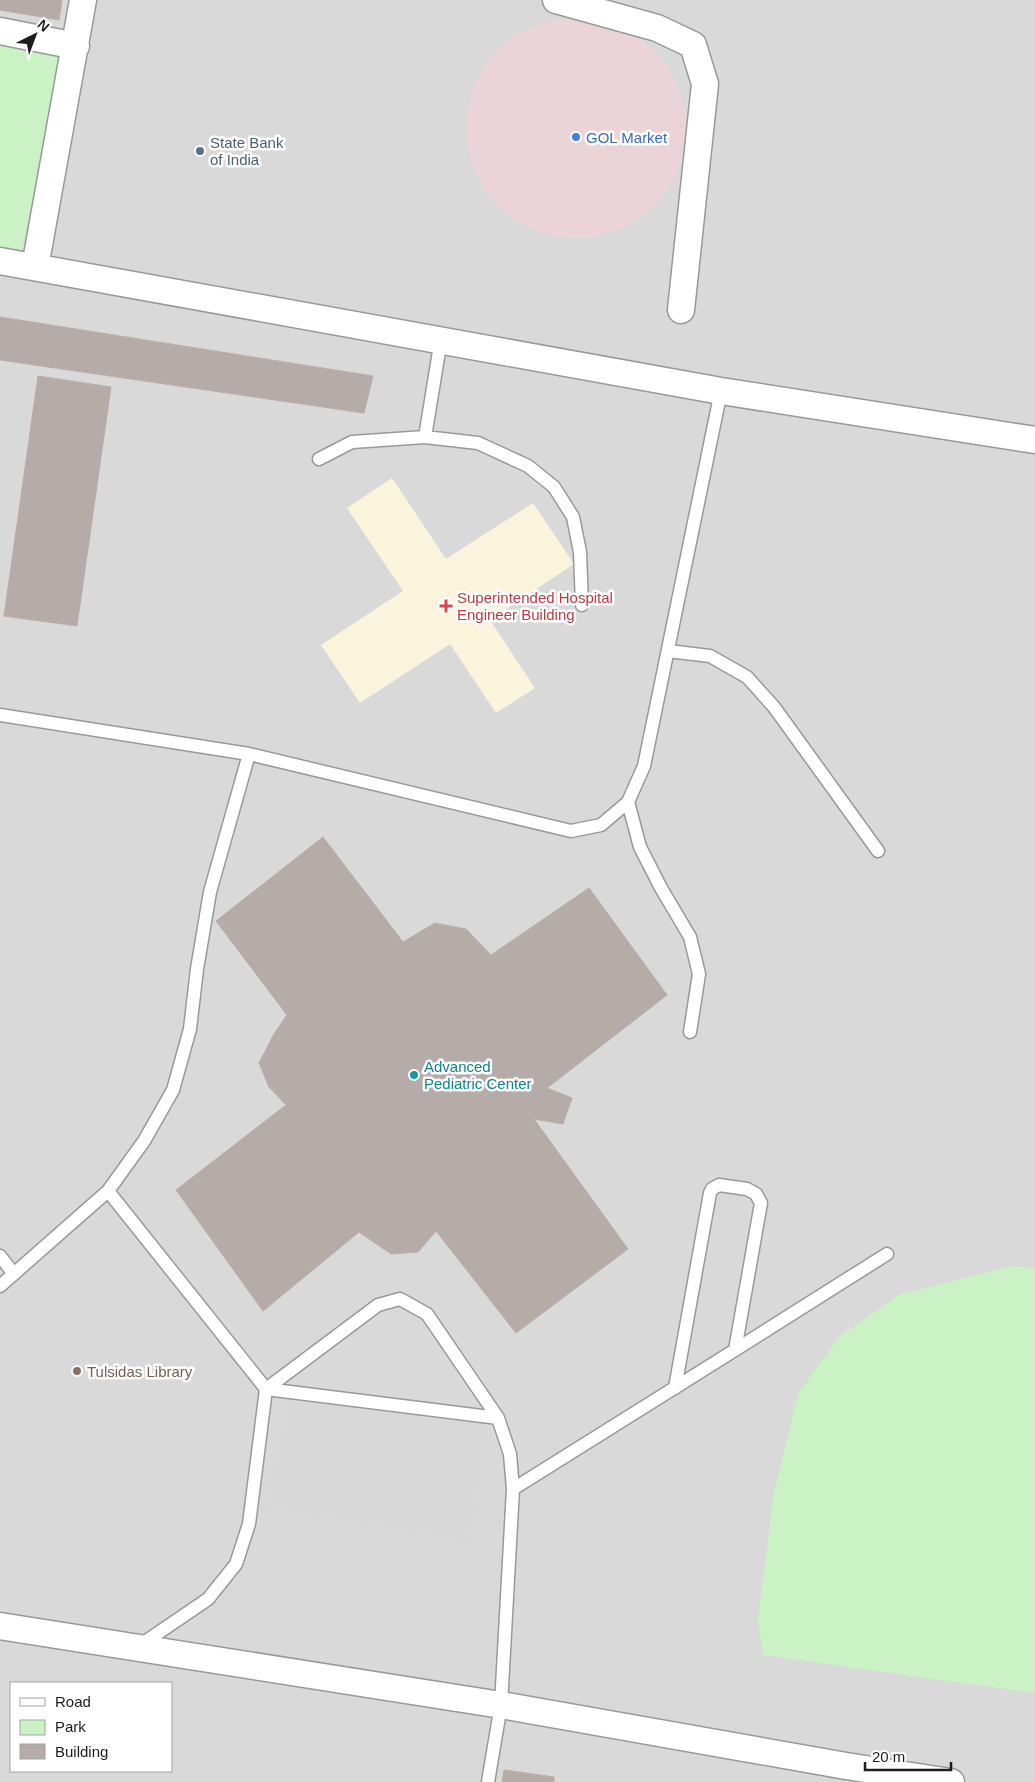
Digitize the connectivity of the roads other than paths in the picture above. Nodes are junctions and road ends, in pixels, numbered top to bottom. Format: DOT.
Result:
graph roads {
  1 [pos="84,0"];
  2 [pos="556,0"];
  3 [pos="0,31"];
  4 [pos="76,46"];
  5 [pos="0,261"];
  6 [pos="35,267"];
  7 [pos="681,310"];
  8 [pos="441,339"];
  9 [pos="721,391"];
  10 [pos="425,437"];
  11 [pos="1035,440"];
  12 [pos="319,459"];
  13 [pos="582,605"];
  14 [pos="668,651"];
  15 [pos="0,715"];
  16 [pos="248,754"];
  17 [pos="628,802"];
  18 [pos="878,851"];
  19 [pos="690,1032"];
  20 [pos="108,1191"];
  21 [pos="887,1254"];
  22 [pos="0,1256"];
  23 [pos="14,1274"];
  24 [pos="0,1286"];
  25 [pos="735,1350"];
  26 [pos="675,1388"];
  27 [pos="266,1389"];
  28 [pos="498,1418"];
  29 [pos="513,1489"];
  30 [pos="0,1626"];
  31 [pos="136,1648"];
  32 [pos="501,1705"];
  33 [pos="844,1774"];
  34 [pos="488,1782"];
  35 [pos="952,1782"];
  1 -- 4 [label="street"];
  2 -- 7 [label="street"];
  3 -- 4 [label="street"];
  4 -- 6 [label="street"];
  5 -- 6 [label="street"];
  6 -- 8 [label="street"];
  8 -- 9 [label="street"];
  8 -- 10 [label="lane"];
  9 -- 11 [label="street"];
  9 -- 14 [label="lane"];
  10 -- 12 [label="lane"];
  10 -- 13 [label="lane"];
  14 -- 17 [label="lane"];
  14 -- 18 [label="lane"];
  15 -- 16 [label="lane"];
  16 -- 17 [label="lane"];
  16 -- 20 [label="lane"];
  17 -- 19 [label="lane"];
  20 -- 23 [label="lane"];
  20 -- 27 [label="lane"];
  21 -- 25 [label="lane"];
  22 -- 23 [label="lane"];
  23 -- 24 [label="lane"];
  25 -- 26 [label="lane"];
  25 -- 26 [label="lane"];
  26 -- 29 [label="lane"];
  27 -- 28 [label="lane"];
  27 -- 28 [label="lane"];
  27 -- 31 [label="lane"];
  28 -- 29 [label="lane"];
  29 -- 32 [label="lane"];
  30 -- 31 [label="street"];
  31 -- 32 [label="street"];
  32 -- 33 [label="street"];
  32 -- 34 [label="lane"];
  33 -- 35 [label="street"];
}
